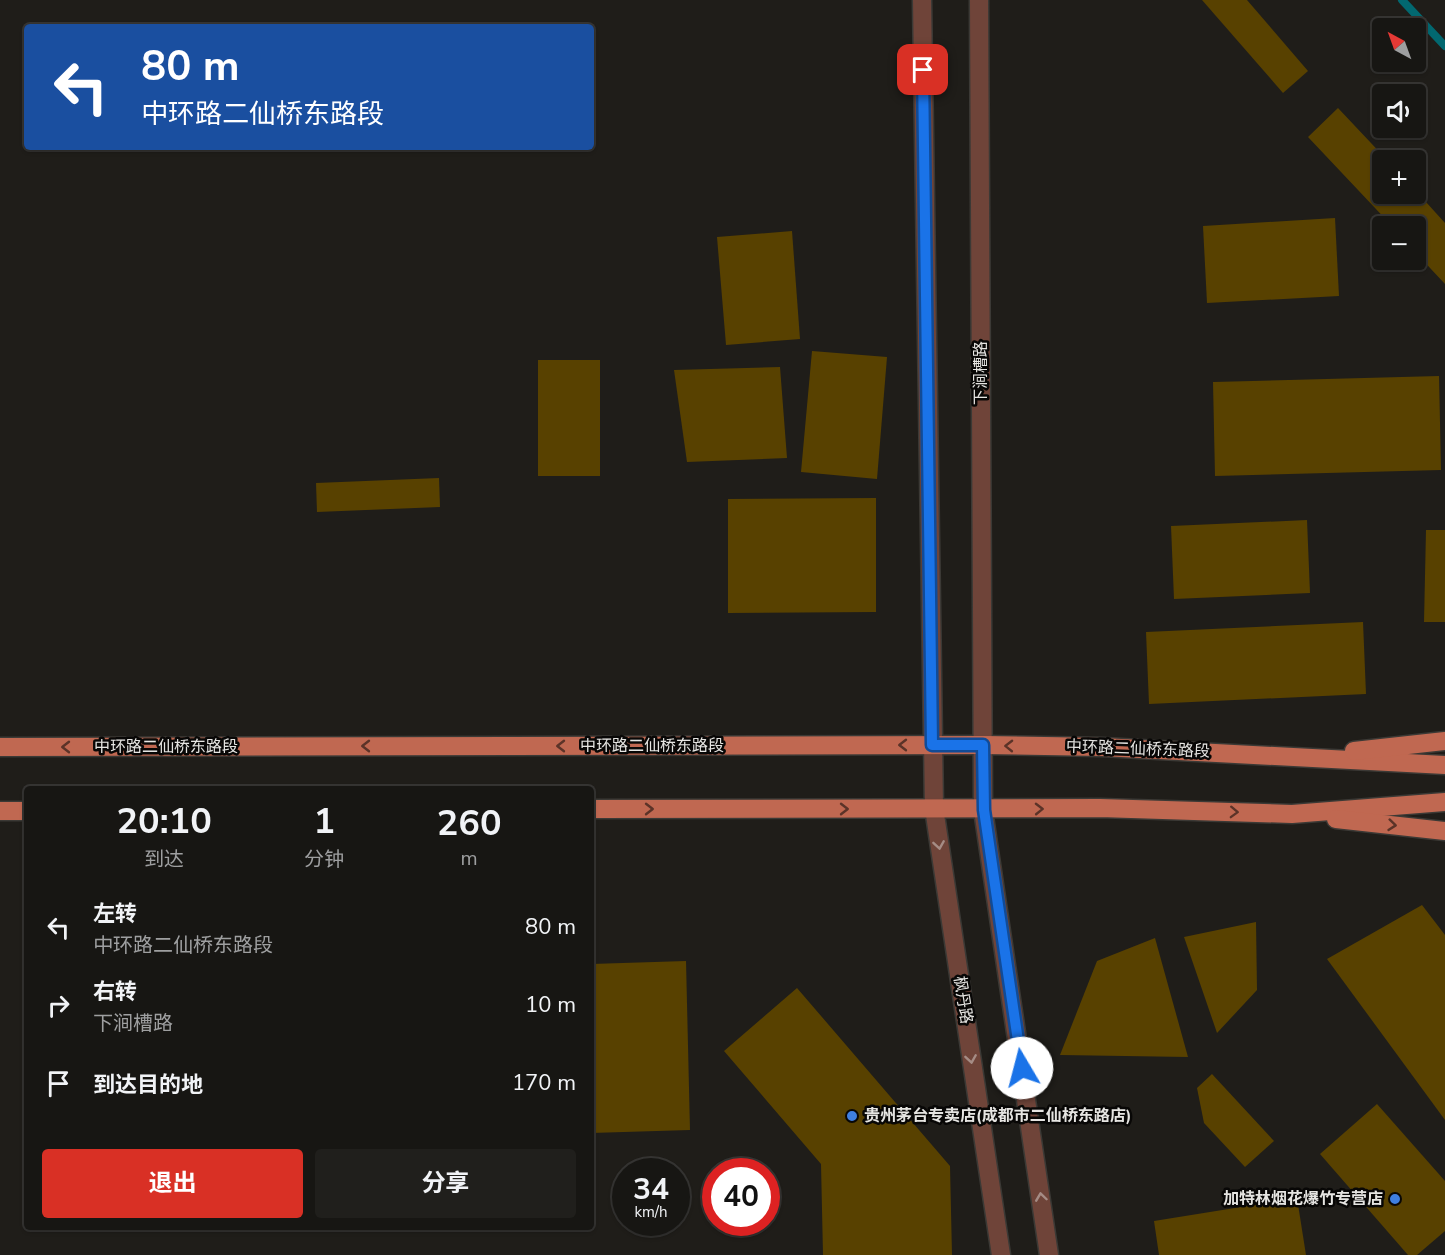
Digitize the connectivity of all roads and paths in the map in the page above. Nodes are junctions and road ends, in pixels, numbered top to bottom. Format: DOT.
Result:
graph roads {
  1 [pos="922,0"];
  2 [pos="979,0"];
  3 [pos="1445,741"];
  4 [pos="932,745"];
  5 [pos="983,745"];
  6 [pos="0,747"];
  7 [pos="1303,756"];
  8 [pos="1445,765"];
  9 [pos="1445,802"];
  10 [pos="934,808"];
  11 [pos="594,809"];
  12 [pos="984,810"];
  13 [pos="0,811"];
  14 [pos="24,811"];
  15 [pos="1292,814"];
  16 [pos="1445,831"];
  17 [pos="1001,1255"];
  18 [pos="1049,1255"];
  1 -- 4 [label="street"];
  2 -- 5 [label="street, 下涧槽路"];
  3 -- 7 [label="main road, 中环路二仙桥东路段"];
  4 -- 5 [label="main road, 中环路二仙桥东路段"];
  4 -- 6 [label="main road, 中环路二仙桥东路段, one-way"];
  4 -- 10 [label="street, 枫丹路"];
  7 -- 5 [label="main road, 中环路二仙桥东路段, one-way"];
  5 -- 12 [label="street"];
  7 -- 8 [label="main road, 中环路二仙桥东路段"];
  9 -- 15 [label="main road"];
  11 -- 10 [label="main road, one-way"];
  10 -- 12 [label="main road"];
  10 -- 17 [label="street, 枫丹路, one-way"];
  12 -- 15 [label="main road, one-way"];
  18 -- 12 [label="street, one-way"];
  13 -- 14 [label="main road"];
  15 -- 16 [label="main road, one-way"];
}
